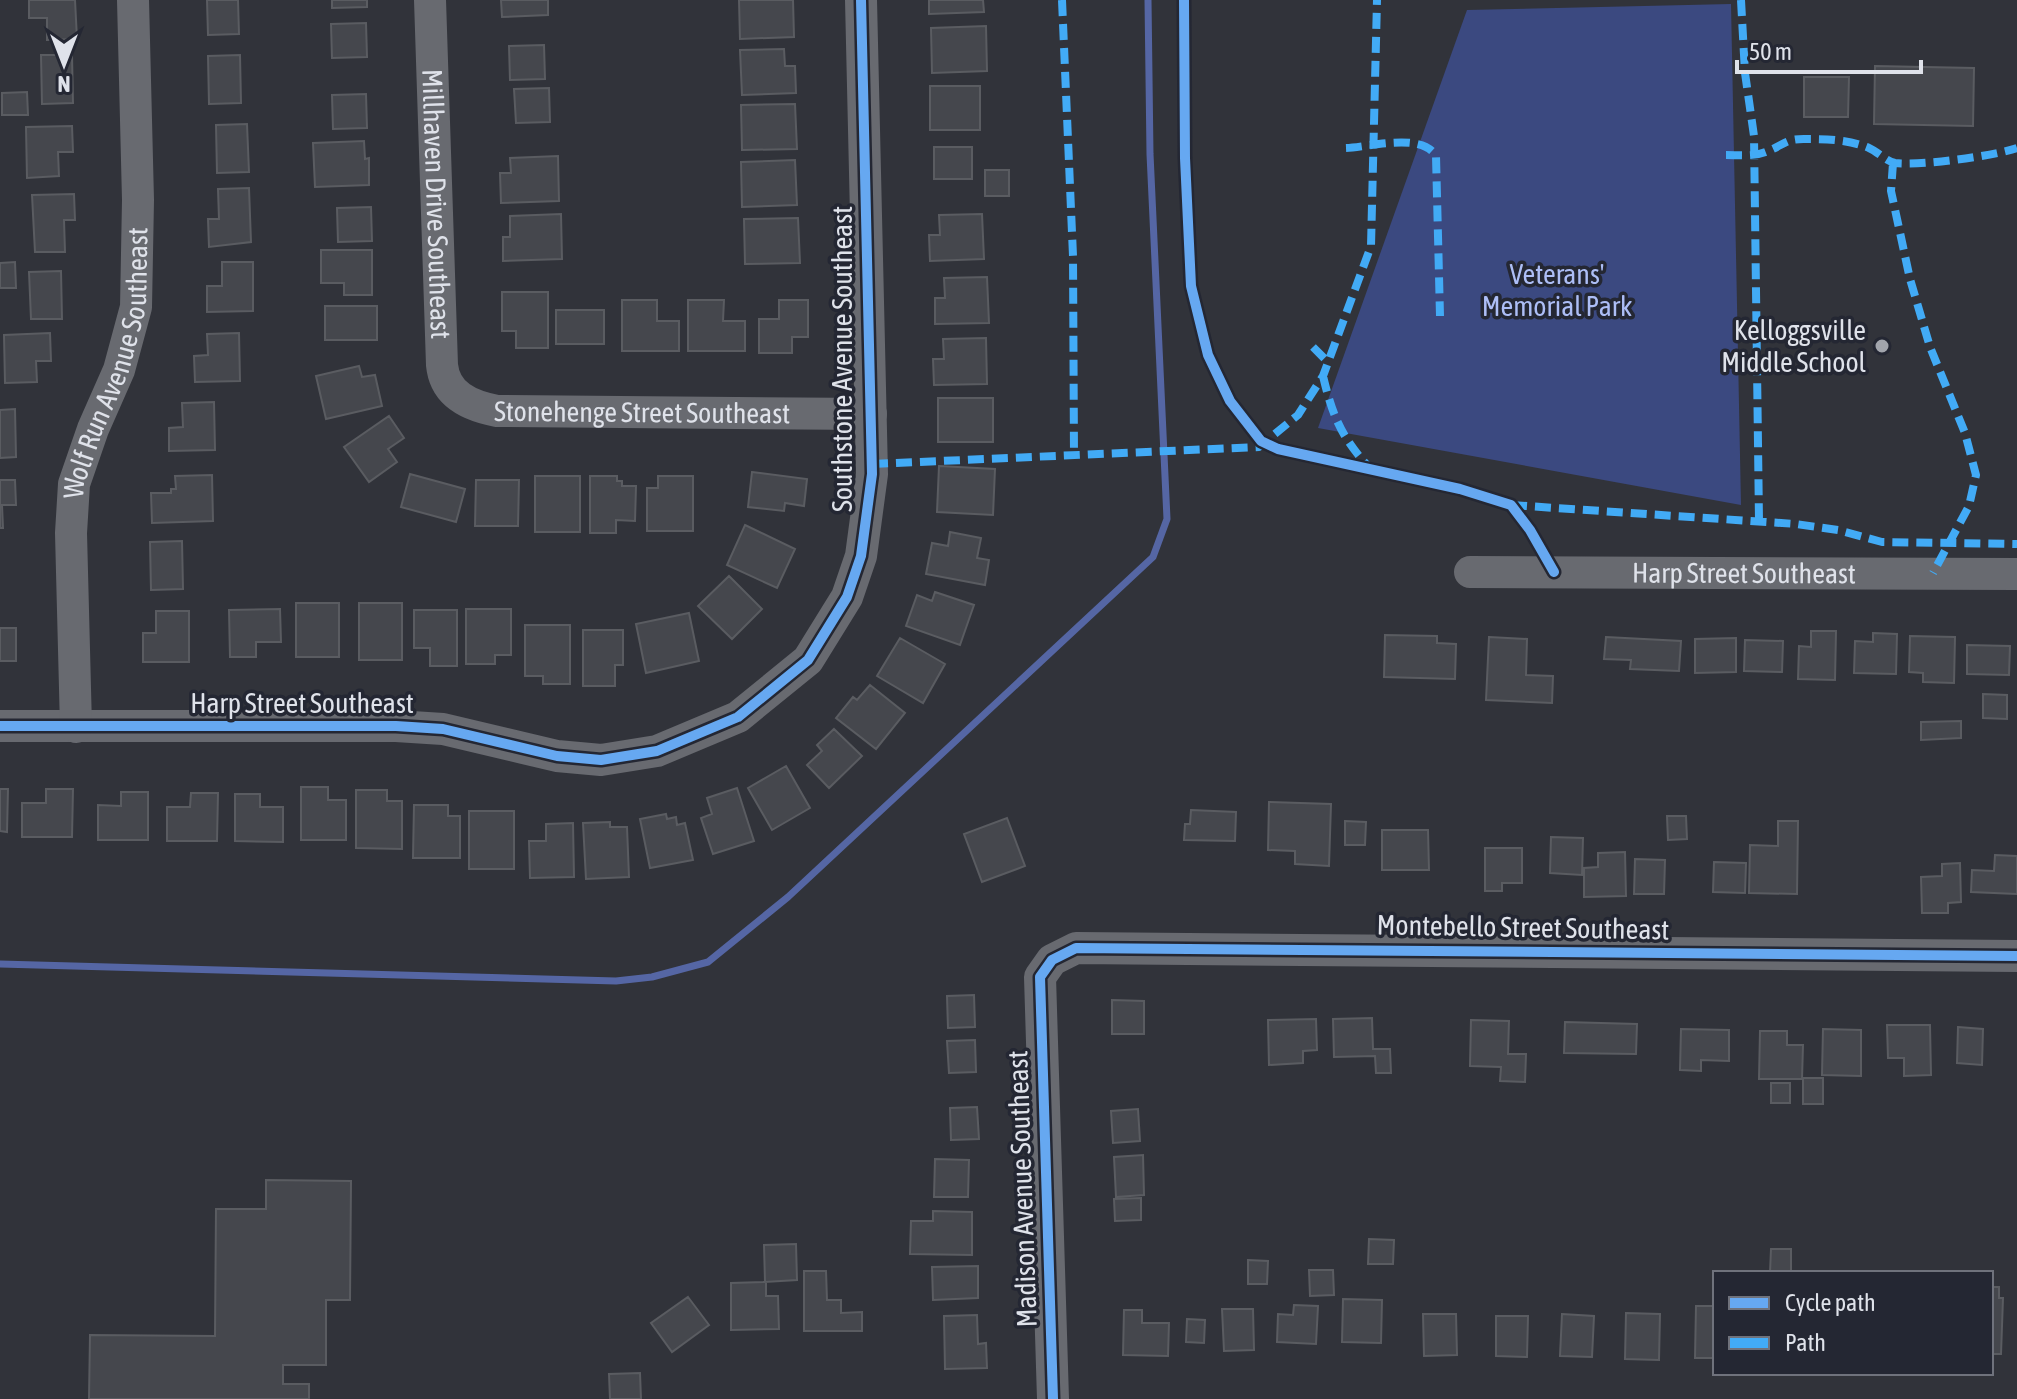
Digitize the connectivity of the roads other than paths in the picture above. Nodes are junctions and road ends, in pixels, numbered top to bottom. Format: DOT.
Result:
graph roads {
  1 [pos="133,0"];
  2 [pos="430,0"];
  3 [pos="861,0"];
  4 [pos="464,401"];
  5 [pos="871,414"];
  6 [pos="1470,572"];
  7 [pos="2017,574"];
  8 [pos="0,726"];
  9 [pos="76,727"];
  10 [pos="601,760"];
  11 [pos="2017,956"];
  12 [pos="1040,977"];
  13 [pos="1053,1399"];
  1 -- 9 [label="street, Wolf Run Avenue Southeast"];
  2 -- 4 [label="street, Millhaven Drive Southeast"];
  3 -- 5 [label="street, Southstone Avenue Southeast"];
  4 -- 5 [label="street, Stonehenge Street Southeast"];
  5 -- 10 [label="street, Southstone Avenue Southeast"];
  6 -- 7 [label="street, Harp Street Southeast"];
  8 -- 9 [label="street, Harp Street Southeast"];
  9 -- 10 [label="street, Harp Street Southeast"];
  11 -- 12 [label="street, Montebello Street Southeast"];
  12 -- 13 [label="street, Madison Avenue Southeast"];
}
